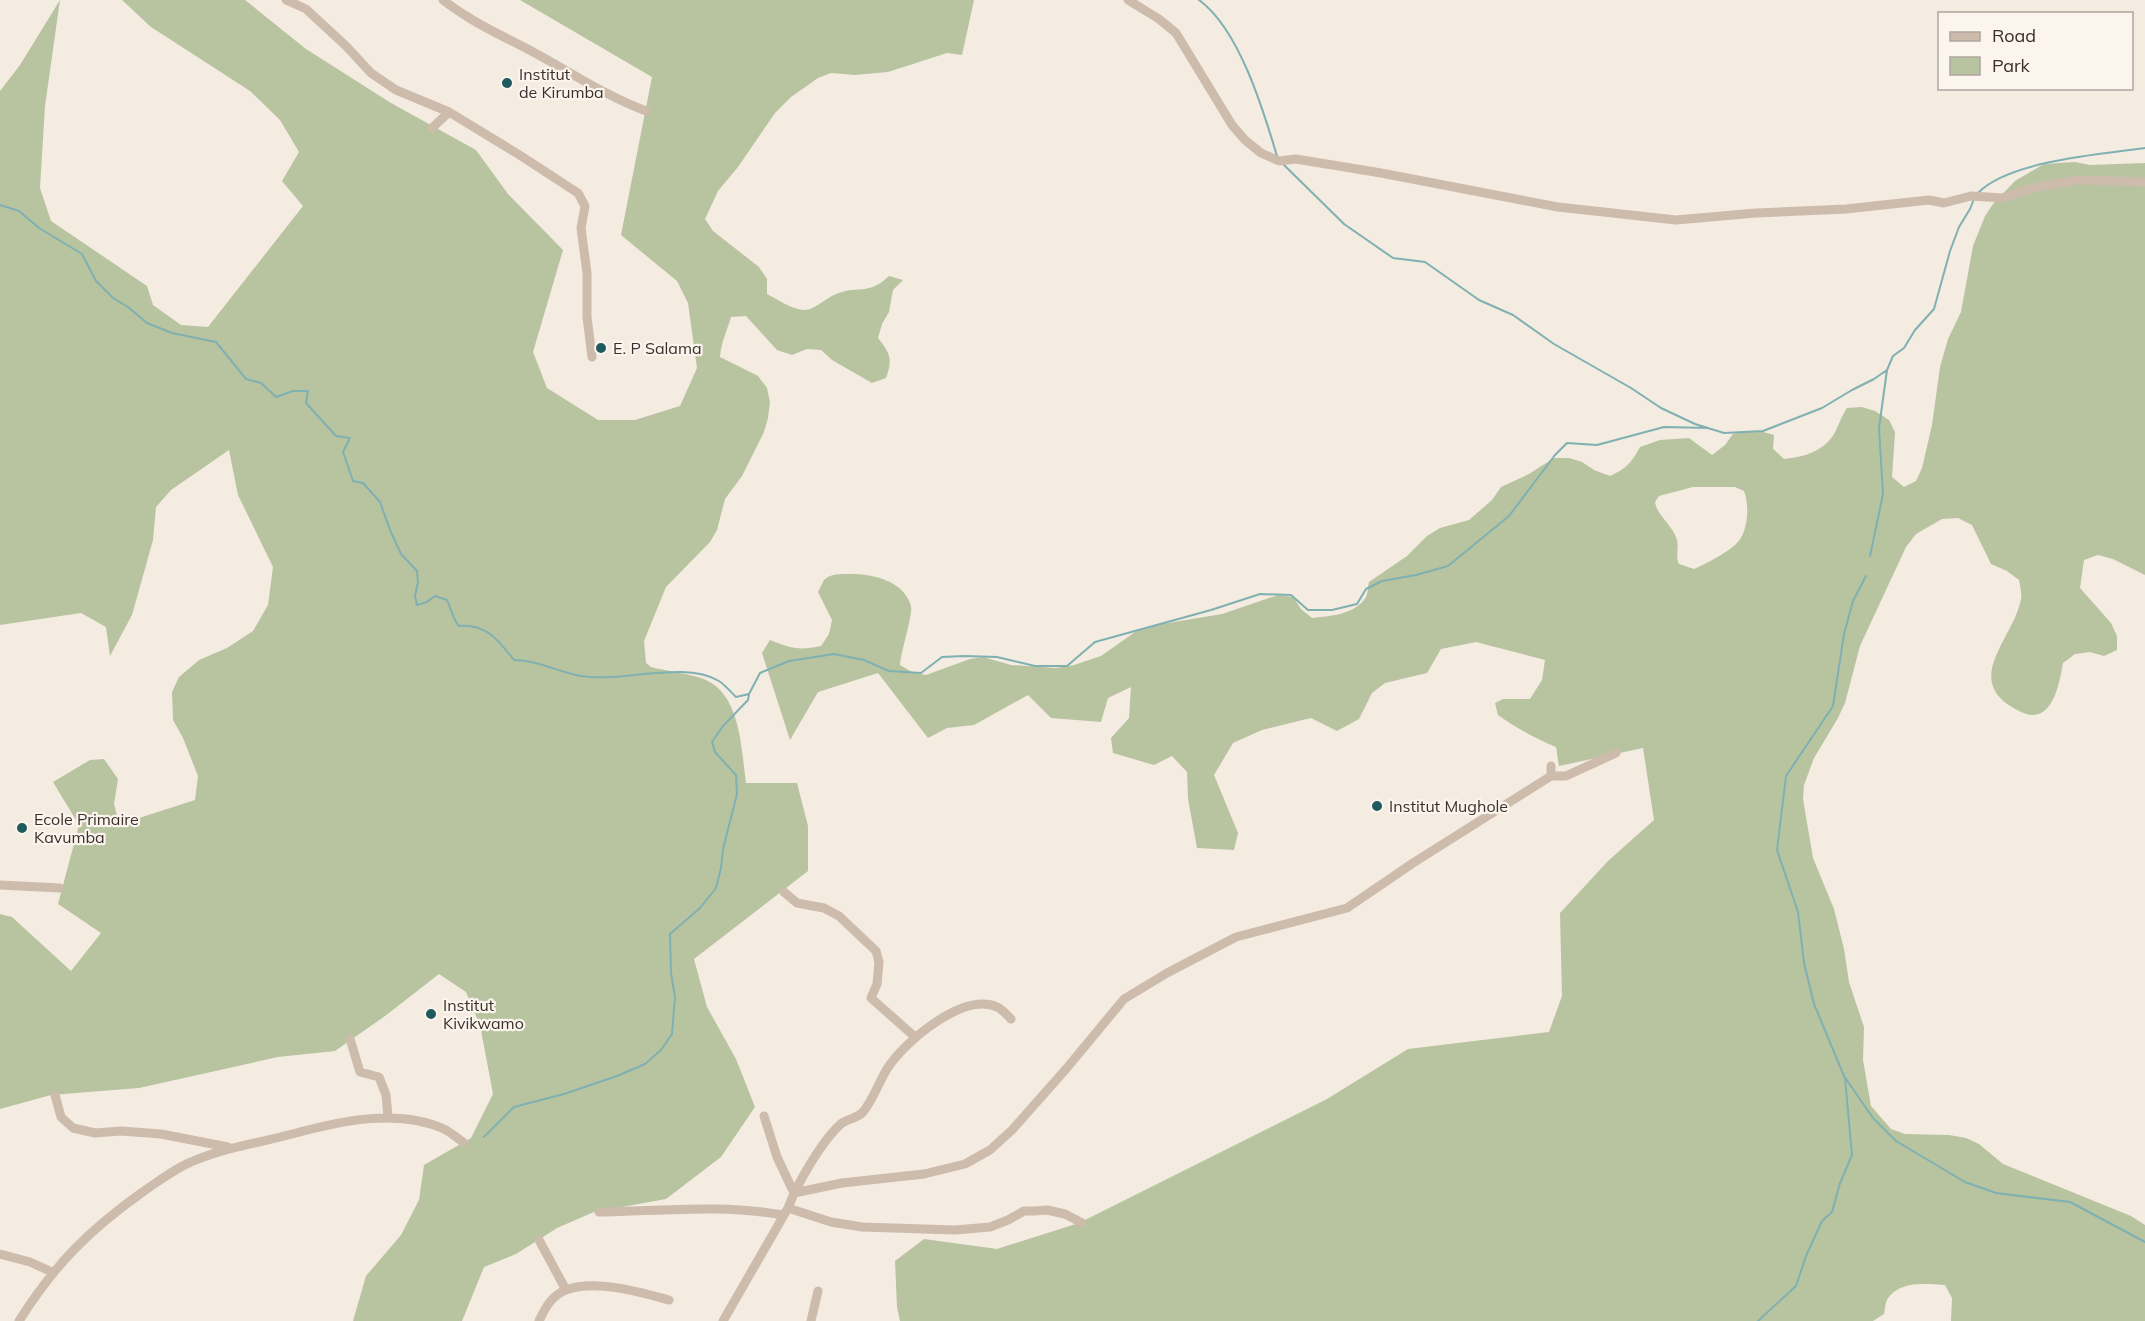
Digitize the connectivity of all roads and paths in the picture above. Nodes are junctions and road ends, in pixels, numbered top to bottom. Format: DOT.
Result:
graph roads {
  1 [pos="286,0"];
  2 [pos="442,0"];
  3 [pos="1128,0"];
  4 [pos="646,111"];
  5 [pos="449,112"];
  6 [pos="432,128"];
  7 [pos="2145,182"];
  8 [pos="592,357"];
  9 [pos="1616,753"];
  10 [pos="1551,766"];
  11 [pos="1551,776"];
  12 [pos="0,885"];
  13 [pos="60,888"];
  14 [pos="784,892"];
  15 [pos="1011,1019"];
  16 [pos="915,1037"];
  17 [pos="350,1039"];
  18 [pos="56,1095"];
  19 [pos="764,1116"];
  20 [pos="388,1117"];
  21 [pos="463,1142"];
  22 [pos="230,1147"];
  23 [pos="794,1193"];
  24 [pos="599,1212"];
  25 [pos="786,1212"];
  26 [pos="1082,1223"];
  27 [pos="539,1240"];
  28 [pos="0,1254"];
  29 [pos="52,1272"];
  30 [pos="566,1290"];
  31 [pos="818,1291"];
  32 [pos="669,1300"];
  33 [pos="19,1321"];
  34 [pos="539,1321"];
  35 [pos="723,1321"];
  36 [pos="811,1321"];
  1 -- 5 [label="street"];
  2 -- 4 [label="street"];
  3 -- 7 [label="street"];
  5 -- 6 [label="street"];
  5 -- 8 [label="street"];
  9 -- 11 [label="street"];
  10 -- 11 [label="street"];
  11 -- 23 [label="street"];
  12 -- 13 [label="street"];
  14 -- 16 [label="street"];
  15 -- 16 [label="street"];
  16 -- 23 [label="street"];
  17 -- 20 [label="street"];
  18 -- 22 [label="street"];
  19 -- 23 [label="street"];
  20 -- 21 [label="street"];
  20 -- 22 [label="street"];
  22 -- 29 [label="street"];
  23 -- 25 [label="street"];
  24 -- 25 [label="street"];
  25 -- 26 [label="street"];
  25 -- 35 [label="street"];
  27 -- 30 [label="street"];
  28 -- 29 [label="street"];
  29 -- 33 [label="street"];
  30 -- 32 [label="street"];
  30 -- 34 [label="street"];
  31 -- 36 [label="street"];
}
